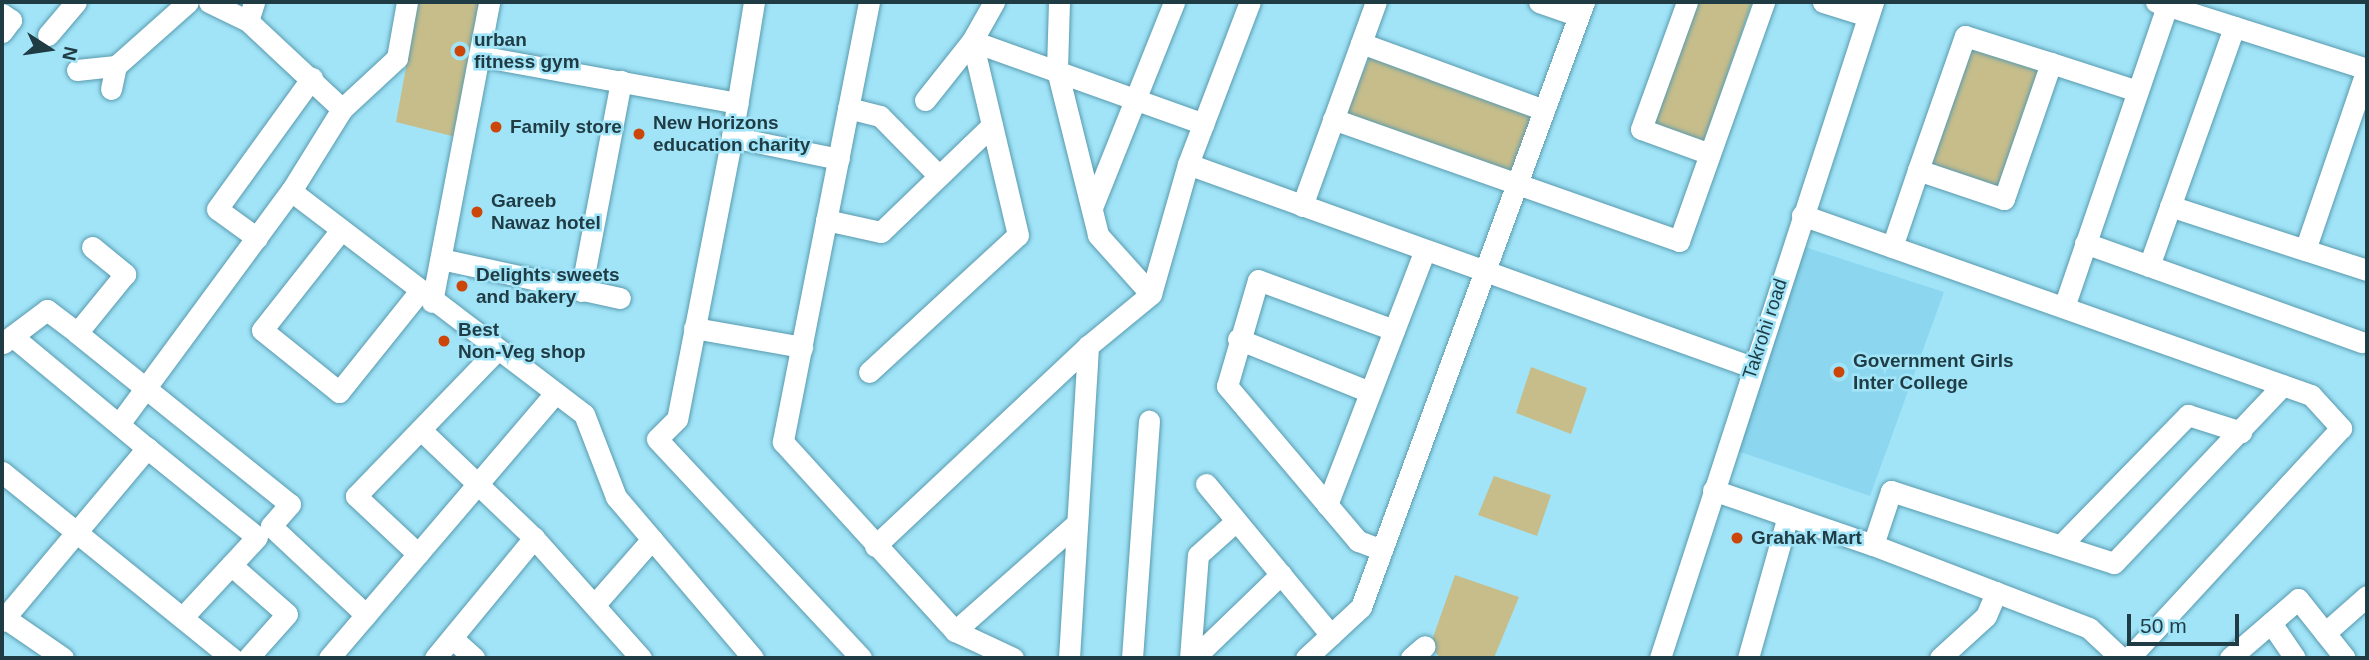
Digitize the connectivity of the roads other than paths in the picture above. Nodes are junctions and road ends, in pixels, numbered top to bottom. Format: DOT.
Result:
graph roads {
  1 [pos="76,2"];
  2 [pos="188,2"];
  3 [pos="209,2"];
  4 [pos="407,2"];
  5 [pos="489,2"];
  6 [pos="754,2"];
  7 [pos="994,2"];
  8 [pos="1059,2"];
  9 [pos="1174,2"];
  10 [pos="1250,2"];
  11 [pos="1376,2"];
  12 [pos="1539,2"];
  13 [pos="1687,2"];
  14 [pos="1764,2"];
  15 [pos="1822,2"];
  16 [pos="865,3"];
  17 [pos="2161,4"];
  18 [pos="1581,9"];
  19 [pos="1870,9"];
  20 [pos="251,11"];
  21 [pos="2,14"];
  22 [pos="2234,27"];
  23 [pos="2,32"];
  24 [pos="48,35"];
  25 [pos="972,41"];
  26 [pos="1361,43"];
  27 [pos="479,57"];
  28 [pos="2051,63"];
  29 [pos="116,66"];
  30 [pos="2367,69"];
  31 [pos="77,70"];
  32 [pos="1057,70"];
  33 [pos="312,78"];
  34 [pos="621,81"];
  35 [pos="111,89"];
  36 [pos="2137,91"];
  37 [pos="925,100"];
  38 [pos="1138,100"];
  39 [pos="738,103"];
  40 [pos="848,108"];
  41 [pos="342,109"];
  42 [pos="1544,110"];
  43 [pos="1333,119"];
  44 [pos="1203,124"];
  45 [pos="992,125"];
  46 [pos="733,138"];
  47 [pos="1710,154"];
  48 [pos="839,159"];
  49 [pos="1188,164"];
  50 [pos="1918,170"];
  51 [pos="939,176"];
  52 [pos="1516,183"];
  53 [pos="291,191"];
  54 [pos="1093,205"];
  55 [pos="1302,205"];
  56 [pos="2170,206"];
  57 [pos="1802,215"];
  58 [pos="827,220"];
  59 [pos="341,230"];
  60 [pos="257,238"];
  61 [pos="2085,243"];
  62 [pos="92,247"];
  63 [pos="1892,247"];
  64 [pos="1425,250"];
  65 [pos="2305,250"];
  66 [pos="441,259"];
  67 [pos="2149,266"];
  68 [pos="2367,270"];
  69 [pos="1483,271"];
  70 [pos="581,290"];
  71 [pos="1151,294"];
  72 [pos="426,297"];
  73 [pos="620,298"];
  74 [pos="2064,307"];
  75 [pos="694,328"];
  76 [pos="1394,330"];
  77 [pos="77,333"];
  78 [pos="1238,339"];
  79 [pos="7,340"];
  80 [pos="2362,342"];
  81 [pos="1088,346"];
  82 [pos="802,347"];
  83 [pos="497,350"];
  84 [pos="1752,368"];
  85 [pos="869,372"];
  86 [pos="2283,385"];
  87 [pos="149,386"];
  88 [pos="1370,392"];
  89 [pos="555,393"];
  90 [pos="1149,421"];
  91 [pos="119,424"];
  92 [pos="421,430"];
  93 [pos="2241,432"];
  94 [pos="146,448"];
  95 [pos="2,472"];
  96 [pos="1206,484"];
  97 [pos="476,486"];
  98 [pos="1713,490"];
  99 [pos="1326,505"];
  100 [pos="1788,516"];
  101 [pos="1236,520"];
  102 [pos="1077,523"];
  103 [pos="74,531"];
  104 [pos="264,532"];
  105 [pos="534,538"];
  106 [pos="652,539"];
  107 [pos="1873,545"];
  108 [pos="2061,545"];
  109 [pos="875,546"];
  110 [pos="1382,550"];
  111 [pos="418,554"];
  112 [pos="231,565"];
  113 [pos="1281,574"];
  114 [pos="1996,592"];
  115 [pos="2367,596"];
  116 [pos="596,603"];
  117 [pos="366,615"];
  118 [pos="3,618"];
  119 [pos="182,618"];
  120 [pos="2271,623"];
  121 [pos="956,631"];
  122 [pos="2325,633"];
  123 [pos="1331,635"];
  124 [pos="452,638"];
  125 [pos="1665,657"];
  126 [pos="63,658"];
  127 [pos="232,658"];
  128 [pos="248,658"];
  129 [pos="329,658"];
  130 [pos="435,658"];
  131 [pos="474,658"];
  132 [pos="641,658"];
  133 [pos="753,658"];
  134 [pos="860,658"];
  135 [pos="1013,658"];
  136 [pos="1069,658"];
  137 [pos="1132,658"];
  138 [pos="1192,658"];
  139 [pos="1306,658"];
  140 [pos="1748,658"];
  141 [pos="1940,658"];
  142 [pos="2121,658"];
  143 [pos="2129,658"];
  144 [pos="2230,658"];
  145 [pos="2295,658"];
  146 [pos="2345,658"];
  1 -- 24 [label="street"];
  2 -- 29 [label="street"];
  3 -- 20 [label="street"];
  4 -- 41 [label="street"];
  5 -- 27 [label="street"];
  6 -- 39 [label="street"];
  7 -- 25 [label="street"];
  8 -- 32 [label="street"];
  9 -- 38 [label="street"];
  10 -- 44 [label="street"];
  11 -- 26 [label="street"];
  12 -- 18 [label="street"];
  13 -- 47 [label="street"];
  14 -- 47 [label="street"];
  15 -- 19 [label="street"];
  16 -- 40 [label="street"];
  17 -- 22 [label="street"];
  17 -- 36 [label="street"];
  18 -- 42 [label="street"];
  19 -- 57 [label="street, Takrohi road"];
  20 -- 33 [label="street"];
  21 -- 23 [label="street"];
  22 -- 30 [label="street"];
  22 -- 56 [label="street"];
  25 -- 32 [label="street"];
  25 -- 37 [label="street"];
  25 -- 45 [label="street"];
  26 -- 42 [label="street"];
  26 -- 43 [label="street"];
  27 -- 34 [label="street"];
  27 -- 66 [label="street"];
  28 -- 36 [label="street"];
  28 -- 50 [label="street"];
  28 -- 50 [label="street"];
  29 -- 31 [label="street"];
  29 -- 35 [label="street"];
  30 -- 65 [label="street"];
  32 -- 38 [label="street"];
  32 -- 54 [label="street"];
  33 -- 41 [label="street"];
  33 -- 60 [label="street"];
  34 -- 39 [label="street"];
  34 -- 70 [label="street"];
  36 -- 61 [label="street"];
  38 -- 44 [label="street"];
  38 -- 54 [label="street"];
  39 -- 46 [label="street"];
  40 -- 48 [label="street"];
  40 -- 51 [label="street"];
  41 -- 53 [label="street"];
  42 -- 52 [label="street"];
  43 -- 52 [label="street"];
  43 -- 55 [label="street"];
  44 -- 49 [label="street"];
  45 -- 51 [label="street"];
  45 -- 85 [label="street"];
  46 -- 48 [label="street"];
  46 -- 75 [label="street"];
  47 -- 52 [label="street"];
  48 -- 58 [label="street"];
  49 -- 55 [label="street"];
  49 -- 71 [label="street"];
  50 -- 63 [label="street"];
  51 -- 58 [label="street"];
  52 -- 69 [label="street"];
  53 -- 59 [label="street"];
  53 -- 60 [label="street"];
  54 -- 71 [label="street"];
  55 -- 64 [label="street"];
  56 -- 65 [label="street"];
  56 -- 67 [label="street"];
  57 -- 63 [label="street"];
  57 -- 84 [label="street, Takrohi road"];
  58 -- 82 [label="street"];
  59 -- 72 [label="street"];
  59 -- 72 [label="street"];
  60 -- 87 [label="street"];
  61 -- 67 [label="street"];
  61 -- 74 [label="street"];
  62 -- 77 [label="street"];
  63 -- 74 [label="street"];
  64 -- 69 [label="street"];
  64 -- 76 [label="street"];
  65 -- 68 [label="street"];
  66 -- 70 [label="street"];
  66 -- 72 [label="street"];
  67 -- 80 [label="street"];
  69 -- 84 [label="street"];
  69 -- 110 [label="street"];
  70 -- 73 [label="street"];
  71 -- 81 [label="street"];
  72 -- 83 [label="street"];
  74 -- 86 [label="street"];
  75 -- 82 [label="street"];
  75 -- 134 [label="street"];
  76 -- 78 [label="street"];
  76 -- 88 [label="street"];
  77 -- 79 [label="street"];
  77 -- 87 [label="street"];
  78 -- 88 [label="street"];
  78 -- 99 [label="street"];
  79 -- 91 [label="street"];
  81 -- 102 [label="street"];
  81 -- 109 [label="street"];
  82 -- 109 [label="street"];
  83 -- 89 [label="street"];
  83 -- 92 [label="street"];
  84 -- 98 [label="street, Takrohi road"];
  86 -- 93 [label="street"];
  86 -- 143 [label="street"];
  87 -- 91 [label="street"];
  87 -- 104 [label="street"];
  88 -- 99 [label="street"];
  89 -- 97 [label="street"];
  89 -- 106 [label="street"];
  90 -- 137 [label="street"];
  91 -- 94 [label="street"];
  92 -- 97 [label="street"];
  92 -- 111 [label="street"];
  93 -- 108 [label="street"];
  93 -- 108 [label="street"];
  94 -- 103 [label="street"];
  94 -- 104 [label="street"];
  95 -- 103 [label="street"];
  96 -- 101 [label="street"];
  97 -- 105 [label="street"];
  97 -- 111 [label="street"];
  98 -- 100 [label="street"];
  98 -- 125 [label="street, Takrohi road"];
  99 -- 110 [label="street"];
  100 -- 107 [label="street"];
  100 -- 140 [label="street"];
  101 -- 113 [label="street"];
  101 -- 138 [label="street"];
  102 -- 121 [label="street"];
  102 -- 136 [label="street"];
  103 -- 118 [label="street"];
  103 -- 119 [label="street"];
  104 -- 112 [label="street"];
  104 -- 117 [label="street"];
  105 -- 116 [label="street"];
  105 -- 124 [label="street"];
  106 -- 116 [label="street"];
  106 -- 133 [label="street"];
  107 -- 108 [label="street"];
  107 -- 114 [label="street"];
  109 -- 121 [label="street"];
  110 -- 123 [label="street"];
  111 -- 117 [label="street"];
  112 -- 119 [label="street"];
  112 -- 128 [label="street"];
  113 -- 123 [label="street"];
  113 -- 138 [label="street"];
  114 -- 141 [label="street"];
  114 -- 142 [label="street"];
  115 -- 122 [label="street"];
  116 -- 132 [label="street"];
  117 -- 129 [label="street"];
  118 -- 126 [label="street"];
  119 -- 127 [label="street"];
  120 -- 122 [label="street"];
  120 -- 144 [label="street"];
  120 -- 145 [label="street"];
  121 -- 135 [label="street"];
  122 -- 146 [label="street"];
  123 -- 139 [label="street"];
  124 -- 130 [label="street"];
  124 -- 131 [label="street"];
}
